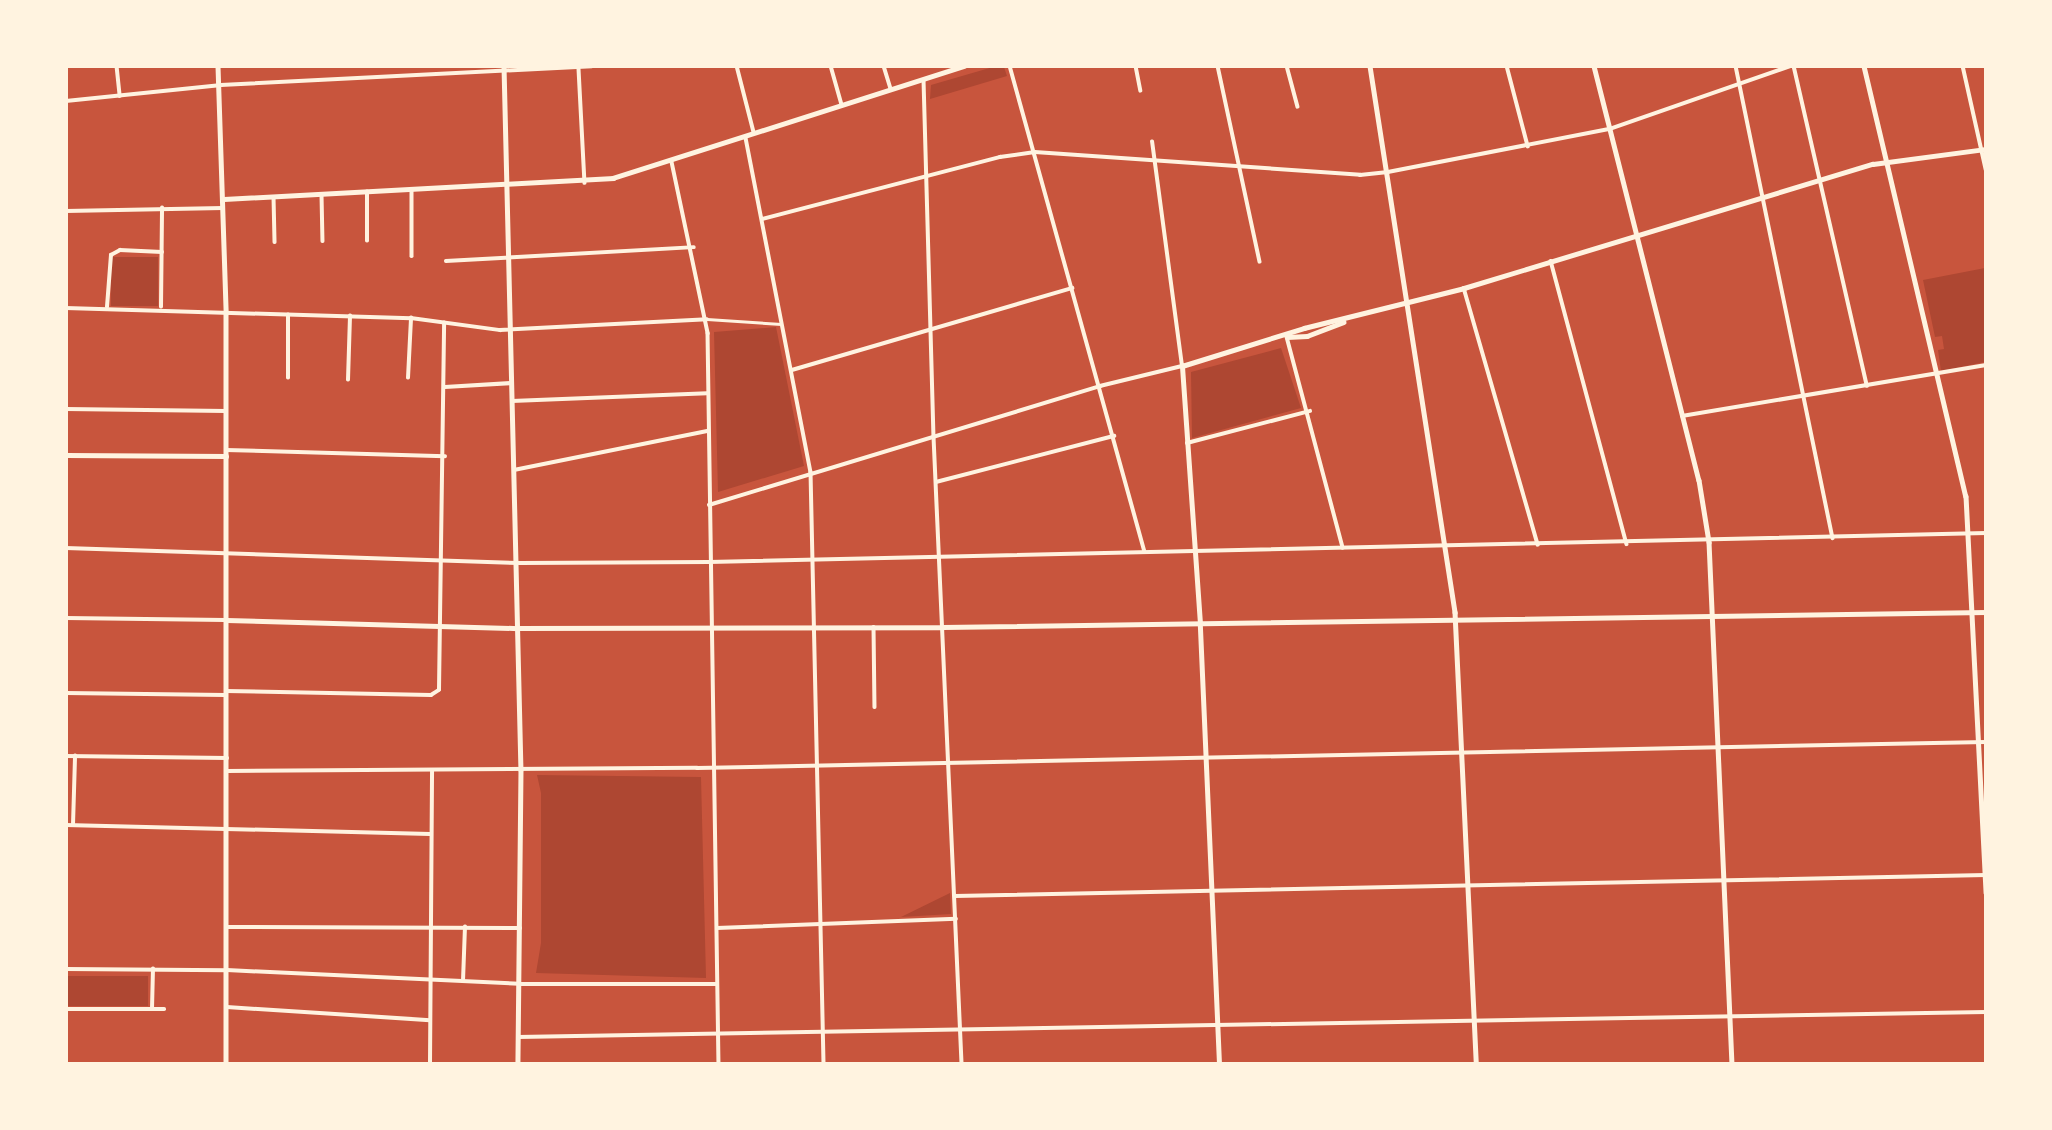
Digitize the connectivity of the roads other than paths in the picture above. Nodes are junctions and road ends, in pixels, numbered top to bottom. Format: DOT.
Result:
graph roads {
  1 [pos="117,66"];
  2 [pos="218,66"];
  3 [pos="592,66"];
  4 [pos="737,66"];
  5 [pos="831,66"];
  6 [pos="884,66"];
  7 [pos="964,66"];
  8 [pos="1010,66"];
  9 [pos="1136,66"];
  10 [pos="1218,66"];
  11 [pos="1287,66"];
  12 [pos="1370,66"];
  13 [pos="1507,66"];
  14 [pos="1594,66"];
  15 [pos="1737,66"];
  16 [pos="1793,66"];
  17 [pos="1864,66"];
  18 [pos="1963,66"];
  19 [pos="504,69"];
  20 [pos="579,69"];
  21 [pos="924,80"];
  22 [pos="221,85"];
  23 [pos="1740,85"];
  24 [pos="891,91"];
  25 [pos="1142,91"];
  26 [pos="120,96"];
  27 [pos="66,101"];
  28 [pos="842,106"];
  29 [pos="1298,107"];
  30 [pos="1610,129"];
  31 [pos="754,135"];
  32 [pos="746,138"];
  33 [pos="1152,142"];
  34 [pos="1528,146"];
  35 [pos="1984,149"];
  36 [pos="1035,152"];
  37 [pos="1154,158"];
  38 [pos="672,162"];
  39 [pos="1886,162"];
  40 [pos="1240,166"];
  41 [pos="1986,169"];
  42 [pos="1388,172"];
  43 [pos="925,176"];
  44 [pos="1819,180"];
  45 [pos="585,183"];
  46 [pos="507,186"];
  47 [pos="412,189"];
  48 [pos="367,192"];
  49 [pos="322,195"];
  50 [pos="274,197"];
  51 [pos="1763,198"];
  52 [pos="223,199"];
  53 [pos="162,208"];
  54 [pos="223,208"];
  55 [pos="66,211"];
  56 [pos="762,219"];
  57 [pos="1635,234"];
  58 [pos="323,241"];
  59 [pos="366,241"];
  60 [pos="275,242"];
  61 [pos="694,247"];
  62 [pos="162,252"];
  63 [pos="412,256"];
  64 [pos="509,260"];
  65 [pos="446,261"];
  66 [pos="1551,261"];
  67 [pos="1260,262"];
  68 [pos="1072,288"];
  69 [pos="1465,288"];
  70 [pos="1410,302"];
  71 [pos="107,307"];
  72 [pos="161,307"];
  73 [pos="66,308"];
  74 [pos="226,313"];
  75 [pos="288,315"];
  76 [pos="350,316"];
  77 [pos="411,318"];
  78 [pos="708,319"];
  79 [pos="444,323"];
  80 [pos="782,324"];
  81 [pos="510,329"];
  82 [pos="932,330"];
  83 [pos="1287,337"];
  84 [pos="1986,365"];
  85 [pos="1181,366"];
  86 [pos="791,371"];
  87 [pos="1936,376"];
  88 [pos="288,378"];
  89 [pos="408,378"];
  90 [pos="348,380"];
  91 [pos="512,383"];
  92 [pos="1100,386"];
  93 [pos="1867,386"];
  94 [pos="445,387"];
  95 [pos="707,393"];
  96 [pos="1804,396"];
  97 [pos="512,401"];
  98 [pos="66,409"];
  99 [pos="226,411"];
  100 [pos="1310,411"];
  101 [pos="1682,416"];
  102 [pos="708,430"];
  103 [pos="1114,436"];
  104 [pos="934,437"];
  105 [pos="1187,443"];
  106 [pos="226,450"];
  107 [pos="66,455"];
  108 [pos="226,456"];
  109 [pos="445,456"];
  110 [pos="514,470"];
  111 [pos="811,472"];
  112 [pos="936,482"];
  113 [pos="709,505"];
  114 [pos="1986,533"];
  115 [pos="1970,534"];
  116 [pos="1833,538"];
  117 [pos="1709,542"];
  118 [pos="1628,544"];
  119 [pos="1538,545"];
  120 [pos="1448,546"];
  121 [pos="66,548"];
  122 [pos="1343,548"];
  123 [pos="1195,551"];
  124 [pos="227,552"];
  125 [pos="1145,552"];
  126 [pos="940,557"];
  127 [pos="441,560"];
  128 [pos="814,560"];
  129 [pos="516,562"];
  130 [pos="709,562"];
  131 [pos="1972,612"];
  132 [pos="1986,612"];
  133 [pos="1712,616"];
  134 [pos="66,618"];
  135 [pos="227,620"];
  136 [pos="1456,620"];
  137 [pos="1200,624"];
  138 [pos="440,626"];
  139 [pos="710,627"];
  140 [pos="815,627"];
  141 [pos="874,627"];
  142 [pos="943,627"];
  143 [pos="518,628"];
  144 [pos="66,693"];
  145 [pos="227,693"];
  146 [pos="875,707"];
  147 [pos="1979,742"];
  148 [pos="1986,742"];
  149 [pos="1717,747"];
  150 [pos="1462,752"];
  151 [pos="66,756"];
  152 [pos="75,756"];
  153 [pos="1206,757"];
  154 [pos="227,758"];
  155 [pos="949,762"];
  156 [pos="819,765"];
  157 [pos="713,767"];
  158 [pos="522,770"];
  159 [pos="228,771"];
  160 [pos="432,771"];
  161 [pos="66,825"];
  162 [pos="73,825"];
  163 [pos="228,829"];
  164 [pos="430,834"];
  165 [pos="1985,875"];
  166 [pos="1724,880"];
  167 [pos="1468,886"];
  168 [pos="1211,891"];
  169 [pos="1986,892"];
  170 [pos="955,896"];
  171 [pos="956,919"];
  172 [pos="821,926"];
  173 [pos="228,927"];
  174 [pos="465,927"];
  175 [pos="520,928"];
  176 [pos="716,928"];
  177 [pos="430,929"];
  178 [pos="66,969"];
  179 [pos="153,970"];
  180 [pos="227,970"];
  181 [pos="430,978"];
  182 [pos="463,982"];
  183 [pos="519,984"];
  184 [pos="717,984"];
  185 [pos="227,1007"];
  186 [pos="66,1009"];
  187 [pos="152,1009"];
  188 [pos="164,1009"];
  189 [pos="1986,1012"];
  190 [pos="1730,1017"];
  191 [pos="430,1020"];
  192 [pos="1474,1021"];
  193 [pos="1217,1025"];
  194 [pos="961,1029"];
  195 [pos="823,1031"];
  196 [pos="718,1033"];
  197 [pos="518,1037"];
  198 [pos="226,1063"];
  199 [pos="430,1063"];
  200 [pos="518,1063"];
  201 [pos="719,1063"];
  202 [pos="824,1063"];
  203 [pos="962,1063"];
  204 [pos="1219,1063"];
  205 [pos="1476,1063"];
  206 [pos="1732,1063"];
  1 -- 26 [label="street"];
  2 -- 22 [label="street"];
  3 -- 20 [label="street"];
  4 -- 31 [label="street"];
  5 -- 28 [label="street"];
  6 -- 24 [label="street"];
  7 -- 21 [label="street"];
  8 -- 36 [label="street"];
  9 -- 25 [label="street"];
  10 -- 40 [label="street"];
  11 -- 29 [label="street"];
  12 -- 42 [label="street"];
  13 -- 34 [label="street"];
  14 -- 30 [label="street"];
  15 -- 23 [label="street"];
  16 -- 23 [label="street"];
  16 -- 44 [label="street"];
  17 -- 39 [label="street"];
  18 -- 35 [label="street"];
  19 -- 20 [label="street"];
  19 -- 22 [label="street"];
  19 -- 46 [label="street"];
  20 -- 45 [label="street"];
  21 -- 24 [label="street"];
  21 -- 43 [label="street"];
  22 -- 26 [label="street"];
  22 -- 52 [label="street"];
  23 -- 30 [label="street"];
  23 -- 51 [label="street"];
  24 -- 28 [label="street"];
  26 -- 27 [label="street"];
  28 -- 31 [label="street"];
  30 -- 34 [label="street"];
  30 -- 57 [label="street"];
  31 -- 32 [label="street"];
  32 -- 38 [label="street"];
  32 -- 56 [label="street"];
  33 -- 37 [label="street"];
  34 -- 42 [label="street"];
  35 -- 39 [label="street"];
  35 -- 41 [label="street"];
  36 -- 37 [label="street"];
  36 -- 43 [label="street"];
  36 -- 68 [label="street"];
  37 -- 40 [label="street"];
  37 -- 85 [label="street"];
  38 -- 45 [label="street"];
  38 -- 61 [label="street"];
  39 -- 44 [label="street"];
  39 -- 87 [label="street"];
  40 -- 42 [label="street"];
  40 -- 67 [label="street"];
  42 -- 70 [label="street"];
  43 -- 56 [label="street"];
  43 -- 82 [label="street"];
  44 -- 51 [label="street"];
  44 -- 93 [label="street"];
  45 -- 46 [label="street"];
  46 -- 47 [label="street"];
  46 -- 64 [label="street"];
  47 -- 48 [label="street"];
  47 -- 63 [label="street"];
  48 -- 49 [label="street"];
  48 -- 59 [label="street"];
  49 -- 50 [label="street"];
  49 -- 58 [label="street"];
  50 -- 52 [label="street"];
  50 -- 60 [label="street"];
  51 -- 57 [label="street"];
  51 -- 96 [label="street"];
  52 -- 54 [label="street"];
  53 -- 54 [label="street"];
  53 -- 55 [label="street"];
  53 -- 62 [label="street"];
  54 -- 74 [label="street"];
  56 -- 80 [label="street"];
  57 -- 66 [label="street"];
  57 -- 101 [label="street"];
  61 -- 64 [label="street"];
  61 -- 78 [label="street"];
  62 -- 71 [label="street"];
  62 -- 72 [label="street"];
  64 -- 65 [label="street"];
  64 -- 81 [label="street"];
  66 -- 69 [label="street"];
  66 -- 118 [label="street"];
  68 -- 82 [label="street"];
  68 -- 92 [label="street"];
  69 -- 70 [label="street"];
  69 -- 119 [label="street"];
  70 -- 83 [label="street"];
  70 -- 120 [label="street"];
  71 -- 72 [label="street"];
  71 -- 73 [label="street"];
  72 -- 74 [label="street"];
  74 -- 75 [label="street"];
  74 -- 99 [label="street"];
  75 -- 76 [label="street"];
  75 -- 88 [label="street"];
  76 -- 77 [label="street"];
  76 -- 90 [label="street"];
  77 -- 79 [label="street"];
  77 -- 89 [label="street"];
  78 -- 80 [label="street"];
  78 -- 81 [label="street"];
  78 -- 95 [label="street"];
  79 -- 81 [label="street"];
  79 -- 94 [label="street"];
  80 -- 86 [label="street"];
  81 -- 91 [label="street"];
  82 -- 86 [label="street"];
  82 -- 104 [label="street"];
  83 -- 85 [label="street"];
  83 -- 100 [label="street"];
  84 -- 87 [label="street"];
  85 -- 92 [label="street"];
  85 -- 105 [label="street"];
  86 -- 111 [label="street"];
  87 -- 93 [label="street"];
  87 -- 115 [label="street"];
  91 -- 94 [label="street"];
  91 -- 97 [label="street"];
  92 -- 103 [label="street"];
  92 -- 104 [label="street"];
  93 -- 96 [label="street"];
  94 -- 109 [label="street"];
  95 -- 97 [label="street"];
  95 -- 102 [label="street"];
  96 -- 101 [label="street"];
  96 -- 116 [label="street"];
  97 -- 110 [label="street"];
  98 -- 99 [label="street"];
  99 -- 106 [label="street"];
  100 -- 105 [label="street"];
  100 -- 122 [label="street"];
  101 -- 117 [label="street"];
  102 -- 110 [label="street"];
  102 -- 113 [label="street"];
  103 -- 112 [label="street"];
  103 -- 125 [label="street"];
  104 -- 111 [label="street"];
  104 -- 112 [label="street"];
  105 -- 123 [label="street"];
  106 -- 108 [label="street"];
  106 -- 109 [label="street"];
  107 -- 108 [label="street"];
  108 -- 124 [label="street"];
  109 -- 127 [label="street"];
  110 -- 129 [label="street"];
  111 -- 113 [label="street"];
  111 -- 128 [label="street"];
  112 -- 126 [label="street"];
  113 -- 130 [label="street"];
  114 -- 115 [label="street"];
  115 -- 116 [label="street"];
  115 -- 131 [label="street"];
  116 -- 117 [label="street"];
  117 -- 118 [label="street"];
  117 -- 133 [label="street"];
  118 -- 119 [label="street"];
  119 -- 120 [label="street"];
  120 -- 122 [label="street"];
  120 -- 136 [label="street"];
  121 -- 124 [label="street"];
  122 -- 123 [label="street"];
  123 -- 125 [label="street"];
  123 -- 137 [label="street"];
  124 -- 127 [label="street"];
  124 -- 135 [label="street"];
  125 -- 126 [label="street"];
  126 -- 128 [label="street"];
  126 -- 142 [label="street"];
  127 -- 129 [label="street"];
  127 -- 138 [label="street"];
  128 -- 130 [label="street"];
  128 -- 140 [label="street"];
  129 -- 130 [label="street"];
  129 -- 143 [label="street"];
  130 -- 139 [label="street"];
  131 -- 132 [label="street"];
  131 -- 133 [label="street"];
  131 -- 147 [label="street"];
  133 -- 136 [label="street"];
  133 -- 149 [label="street"];
  134 -- 135 [label="street"];
  135 -- 138 [label="street"];
  135 -- 145 [label="street"];
  136 -- 137 [label="street"];
  136 -- 150 [label="street"];
  137 -- 142 [label="street"];
  137 -- 153 [label="street"];
  138 -- 143 [label="street"];
  138 -- 145 [label="street"];
  139 -- 140 [label="street"];
  139 -- 143 [label="street"];
  139 -- 157 [label="street"];
  140 -- 141 [label="street"];
  140 -- 156 [label="street"];
  141 -- 142 [label="street"];
  141 -- 146 [label="street"];
  142 -- 155 [label="street"];
  143 -- 158 [label="street"];
  144 -- 145 [label="street"];
  145 -- 154 [label="street"];
  147 -- 148 [label="street"];
  147 -- 149 [label="street"];
  147 -- 165 [label="street"];
  149 -- 150 [label="street"];
  149 -- 166 [label="street"];
  150 -- 153 [label="street"];
  150 -- 167 [label="street"];
  151 -- 152 [label="street"];
  152 -- 154 [label="street"];
  152 -- 162 [label="street"];
  153 -- 155 [label="street"];
  153 -- 168 [label="street"];
  154 -- 159 [label="street"];
  155 -- 156 [label="street"];
  155 -- 170 [label="street"];
  156 -- 157 [label="street"];
  156 -- 172 [label="street"];
  157 -- 158 [label="street"];
  157 -- 176 [label="street"];
  158 -- 160 [label="street"];
  158 -- 175 [label="street"];
  159 -- 160 [label="street"];
  159 -- 163 [label="street"];
  160 -- 164 [label="street"];
  161 -- 162 [label="street"];
  162 -- 163 [label="street"];
  163 -- 164 [label="street"];
  163 -- 173 [label="street"];
  164 -- 177 [label="street"];
  165 -- 166 [label="street"];
  165 -- 169 [label="street"];
  166 -- 167 [label="street"];
  166 -- 190 [label="street"];
  167 -- 168 [label="street"];
  167 -- 192 [label="street"];
  168 -- 170 [label="street"];
  168 -- 193 [label="street"];
  170 -- 171 [label="street"];
  171 -- 172 [label="street"];
  171 -- 194 [label="street"];
  172 -- 176 [label="street"];
  172 -- 195 [label="street"];
  173 -- 177 [label="street"];
  173 -- 180 [label="street"];
  174 -- 175 [label="street"];
  174 -- 177 [label="street"];
  174 -- 182 [label="street"];
  175 -- 183 [label="street"];
  176 -- 184 [label="street"];
  177 -- 181 [label="street"];
  178 -- 179 [label="street"];
  179 -- 180 [label="street"];
  179 -- 187 [label="street"];
  180 -- 181 [label="street"];
  180 -- 185 [label="street"];
  181 -- 182 [label="street"];
  181 -- 191 [label="street"];
  182 -- 183 [label="street"];
  183 -- 184 [label="street"];
  183 -- 197 [label="street"];
  184 -- 196 [label="street"];
  185 -- 191 [label="street"];
  185 -- 198 [label="street"];
  186 -- 187 [label="street"];
  187 -- 188 [label="street"];
  189 -- 190 [label="street"];
  190 -- 192 [label="street"];
  190 -- 206 [label="street"];
  191 -- 199 [label="street"];
  192 -- 193 [label="street"];
  192 -- 205 [label="street"];
  193 -- 194 [label="street"];
  193 -- 204 [label="street"];
  194 -- 195 [label="street"];
  194 -- 203 [label="street"];
  195 -- 196 [label="street"];
  195 -- 202 [label="street"];
  196 -- 197 [label="street"];
  196 -- 201 [label="street"];
  197 -- 200 [label="street"];
}
